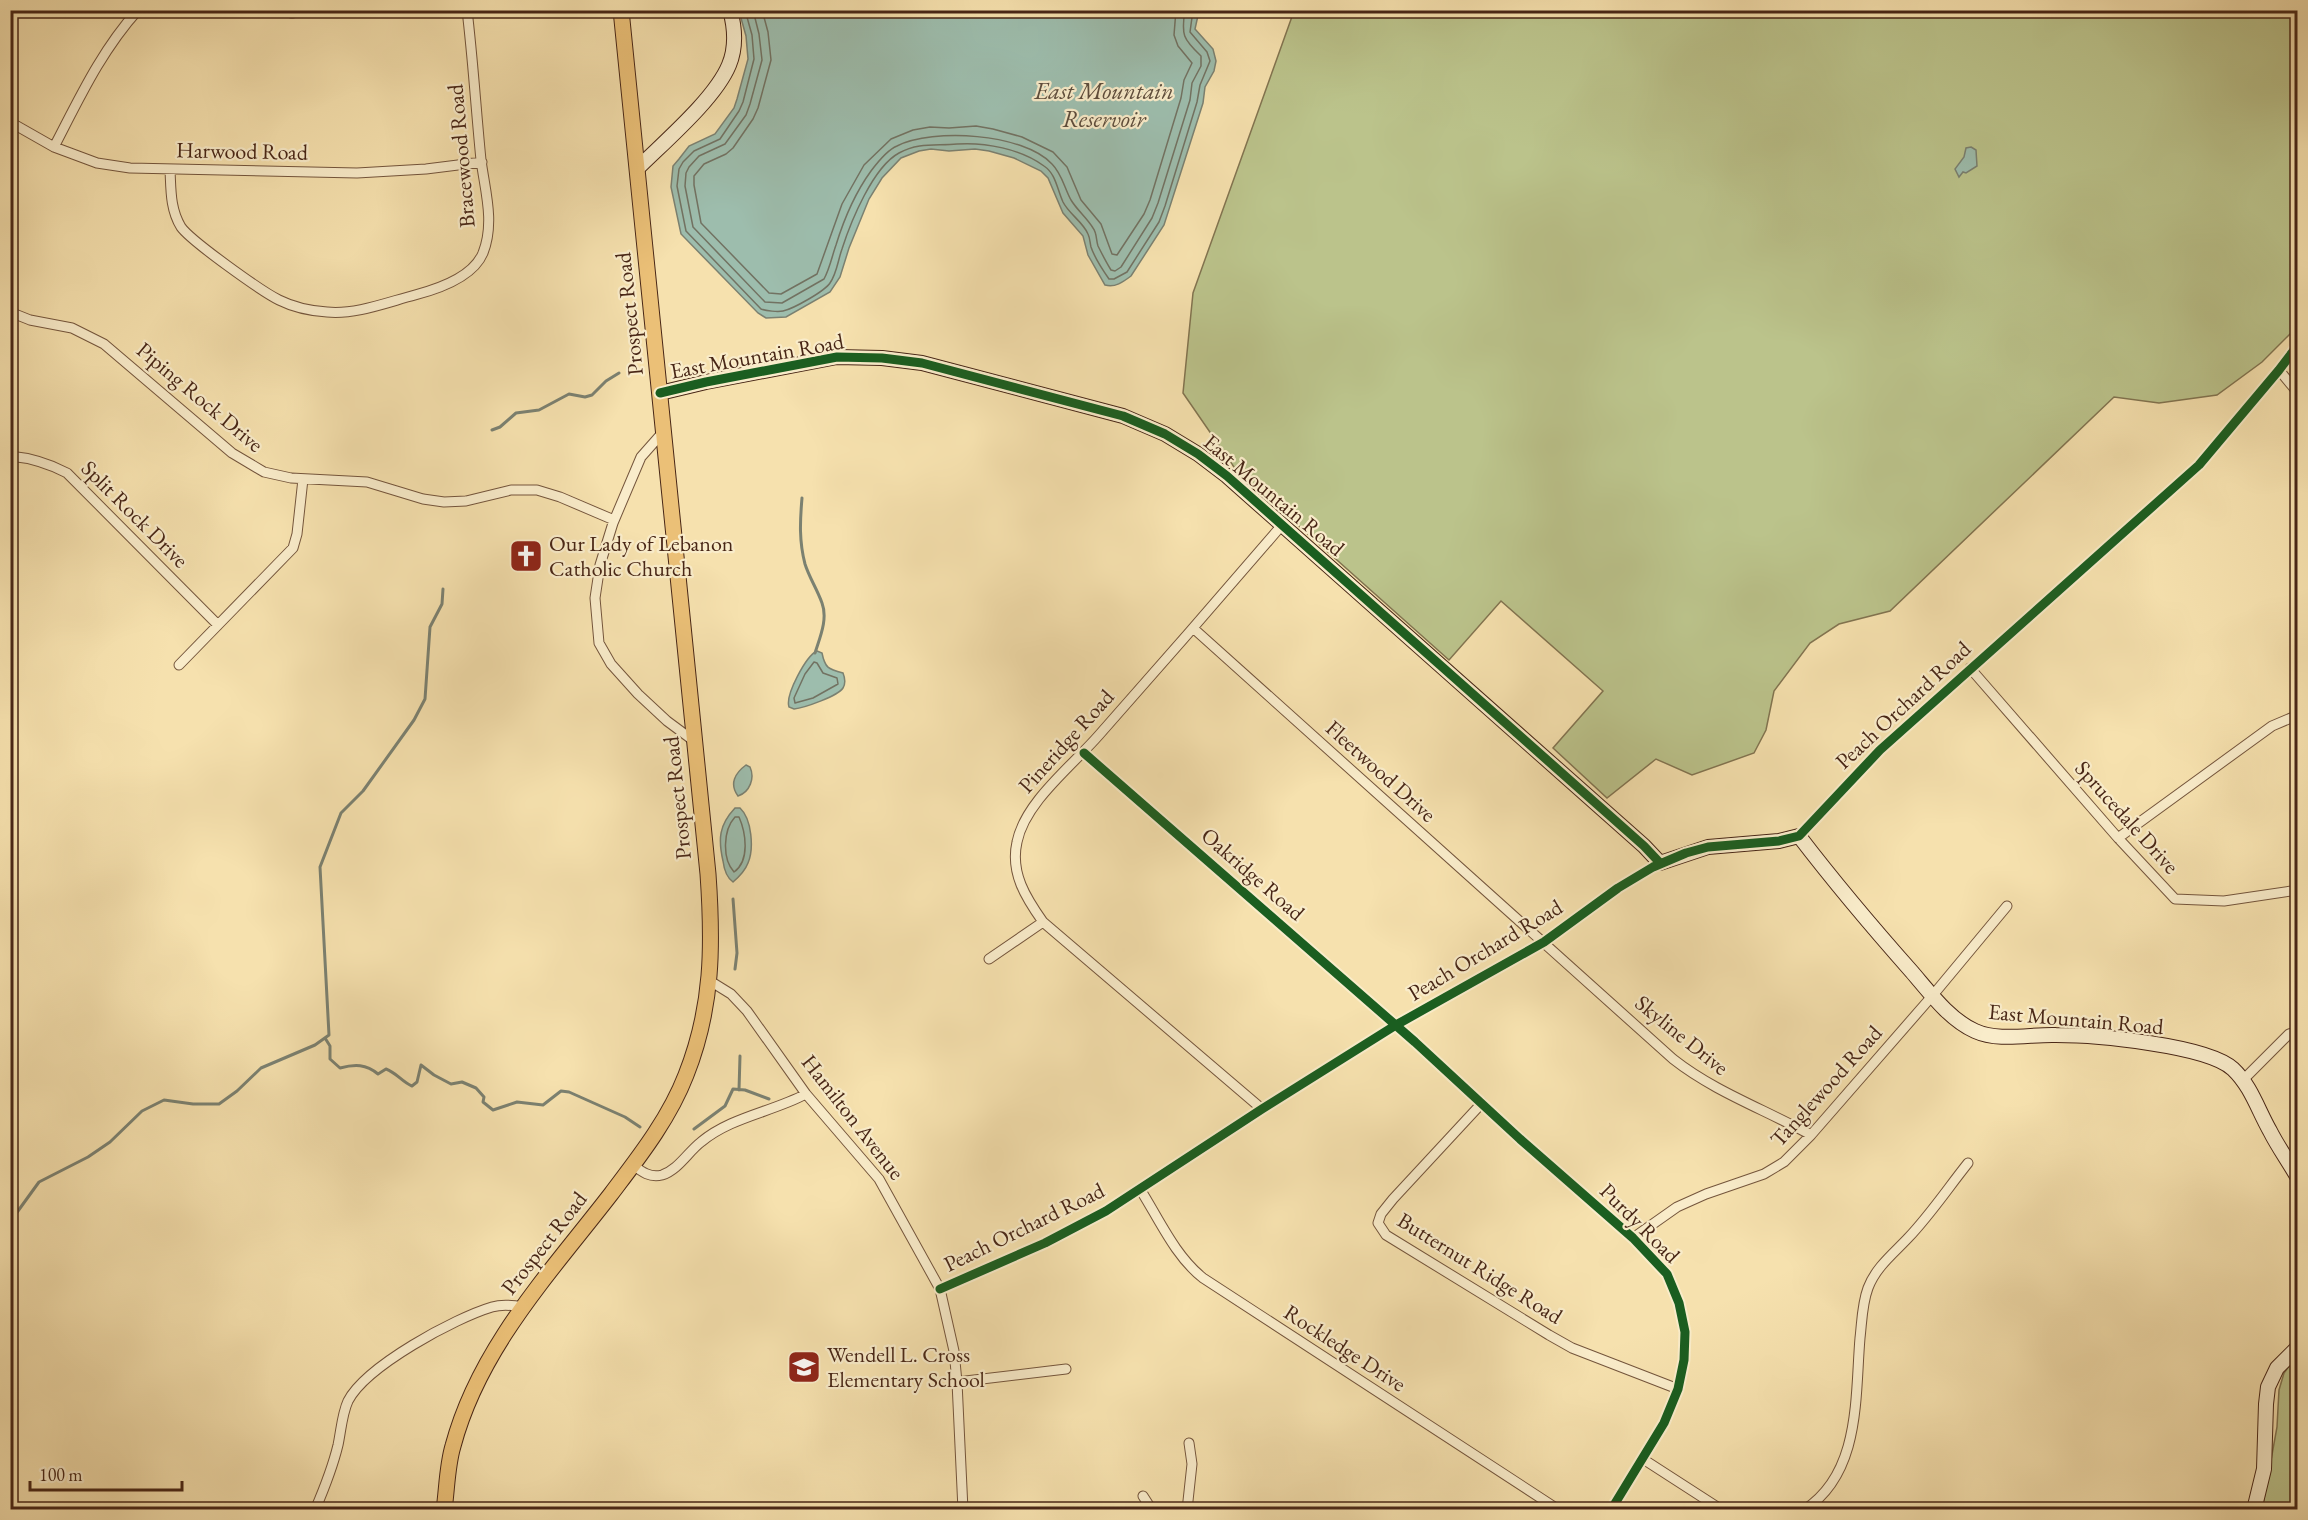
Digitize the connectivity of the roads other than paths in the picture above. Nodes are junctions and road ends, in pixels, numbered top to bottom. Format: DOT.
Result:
graph roads {
  1 [pos="138,10"];
  2 [pos="277,10"];
  3 [pos="308,10"];
  4 [pos="467,10"];
  5 [pos="621,10"];
  6 [pos="730,10"];
  7 [pos="10,122"];
  8 [pos="54,147"];
  9 [pos="482,162"];
  10 [pos="637,169"];
  11 [pos="170,170"];
  12 [pos="10,312"];
  13 [pos="2298,345"];
  14 [pos="2280,370"];
  15 [pos="660,393"];
  16 [pos="2298,393"];
  17 [pos="664,431"];
  18 [pos="10,456"];
  19 [pos="303,479"];
  20 [pos="614,520"];
  21 [pos="1282,525"];
  22 [pos="218,625"];
  23 [pos="1193,628"];
  24 [pos="178,665"];
  25 [pos="1970,668"];
  26 [pos="2298,715"];
  27 [pos="694,741"];
  28 [pos="1084,753"];
  29 [pos="1799,836"];
  30 [pos="2118,838"];
  31 [pos="1660,863"];
  32 [pos="2298,890"];
  33 [pos="2007,906"];
  34 [pos="1043,922"];
  35 [pos="1544,942"];
  36 [pos="989,959"];
  37 [pos="710,981"];
  38 [pos="1933,995"];
  39 [pos="1396,1025"];
  40 [pos="2298,1031"];
  41 [pos="2243,1080"];
  42 [pos="806,1094"];
  43 [pos="1482,1103"];
  44 [pos="1262,1108"];
  45 [pos="1811,1136"];
  46 [pos="1968,1163"];
  47 [pos="633,1165"];
  48 [pos="2298,1178"];
  49 [pos="1140,1190"];
  50 [pos="1633,1238"];
  51 [pos="940,1289"];
  52 [pos="523,1307"];
  53 [pos="2298,1347"];
  54 [pos="1066,1370"];
  55 [pos="957,1382"];
  56 [pos="1678,1389"];
  57 [pos="1189,1443"];
  58 [pos="1643,1459"];
  59 [pos="1143,1496"];
  60 [pos="315,1509"];
  61 [pos="444,1509"];
  62 [pos="963,1509"];
  63 [pos="1152,1509"];
  64 [pos="1186,1509"];
  65 [pos="1559,1509"];
  66 [pos="1611,1509"];
  67 [pos="1722,1509"];
  68 [pos="1804,1509"];
  69 [pos="2254,1509"];
  1 -- 8 [label="street"];
  2 -- 3 [label="street"];
  4 -- 9 [label="street, Bracewood Road"];
  5 -- 10 [label="main road, Prospect Road"];
  6 -- 10 [label="street"];
  7 -- 8 [label="street, Harwood Road"];
  8 -- 11 [label="street, Harwood Road"];
  9 -- 11 [label="street, Harwood Road"];
  9 -- 11 [label="street, Bracewood Road"];
  10 -- 15 [label="main road, Prospect Road"];
  12 -- 19 [label="street, Piping Rock Drive"];
  13 -- 14 [label="street, Peach Orchard Road"];
  14 -- 16 [label="street"];
  14 -- 25 [label="street, Peach Orchard Road"];
  15 -- 17 [label="main road, Prospect Road"];
  15 -- 21 [label="street, East Mountain Road"];
  17 -- 20 [label="street"];
  17 -- 27 [label="main road, Prospect Road"];
  18 -- 22 [label="street, Split Rock Drive"];
  19 -- 20 [label="street, Piping Rock Drive"];
  19 -- 22 [label="street"];
  20 -- 27 [label="street"];
  21 -- 23 [label="street, Pineridge Road"];
  21 -- 31 [label="street, East Mountain Road"];
  22 -- 24 [label="street"];
  23 -- 28 [label="street, Pineridge Road"];
  23 -- 35 [label="street, Fleetwood Drive"];
  25 -- 29 [label="street, Peach Orchard Road"];
  25 -- 30 [label="street, Sprucedale Drive"];
  26 -- 30 [label="street"];
  27 -- 37 [label="main road, Prospect Road"];
  28 -- 34 [label="street, Pineridge Road"];
  28 -- 39 [label="street, Oakridge Road"];
  29 -- 31 [label="street, Peach Orchard Road"];
  29 -- 38 [label="street, East Mountain Road"];
  30 -- 32 [label="street, Sprucedale Drive"];
  31 -- 35 [label="street, Peach Orchard Road"];
  33 -- 38 [label="street, Tanglewood Road"];
  34 -- 36 [label="street"];
  34 -- 44 [label="street, Pineridge Road"];
  35 -- 39 [label="street, Peach Orchard Road"];
  35 -- 45 [label="street, Skyline Drive"];
  37 -- 42 [label="street, Hamilton Avenue"];
  37 -- 47 [label="main road, Prospect Road"];
  38 -- 41 [label="street, East Mountain Road"];
  38 -- 45 [label="street, Tanglewood Road"];
  39 -- 43 [label="street, Purdy Road"];
  39 -- 44 [label="street, Peach Orchard Road"];
  40 -- 41 [label="street"];
  41 -- 48 [label="street, East Mountain Road"];
  42 -- 47 [label="street"];
  42 -- 51 [label="street, Hamilton Avenue"];
  43 -- 50 [label="street, Purdy Road"];
  43 -- 56 [label="street, Butternut Ridge Road"];
  44 -- 49 [label="street, Peach Orchard Road"];
  45 -- 50 [label="street, Tanglewood Road"];
  46 -- 68 [label="street"];
  47 -- 52 [label="main road, Prospect Road"];
  49 -- 51 [label="street, Peach Orchard Road"];
  49 -- 65 [label="street, Rockledge Drive"];
  50 -- 56 [label="street, Purdy Road"];
  51 -- 55 [label="street, Hamilton Avenue"];
  52 -- 60 [label="street"];
  52 -- 61 [label="main road, Prospect Road"];
  53 -- 69 [label="street"];
  54 -- 55 [label="street"];
  55 -- 62 [label="street, Hamilton Avenue"];
  56 -- 58 [label="street, Purdy Road"];
  57 -- 64 [label="street"];
  58 -- 66 [label="street, Purdy Road"];
  58 -- 67 [label="street"];
  59 -- 63 [label="street"];
}
